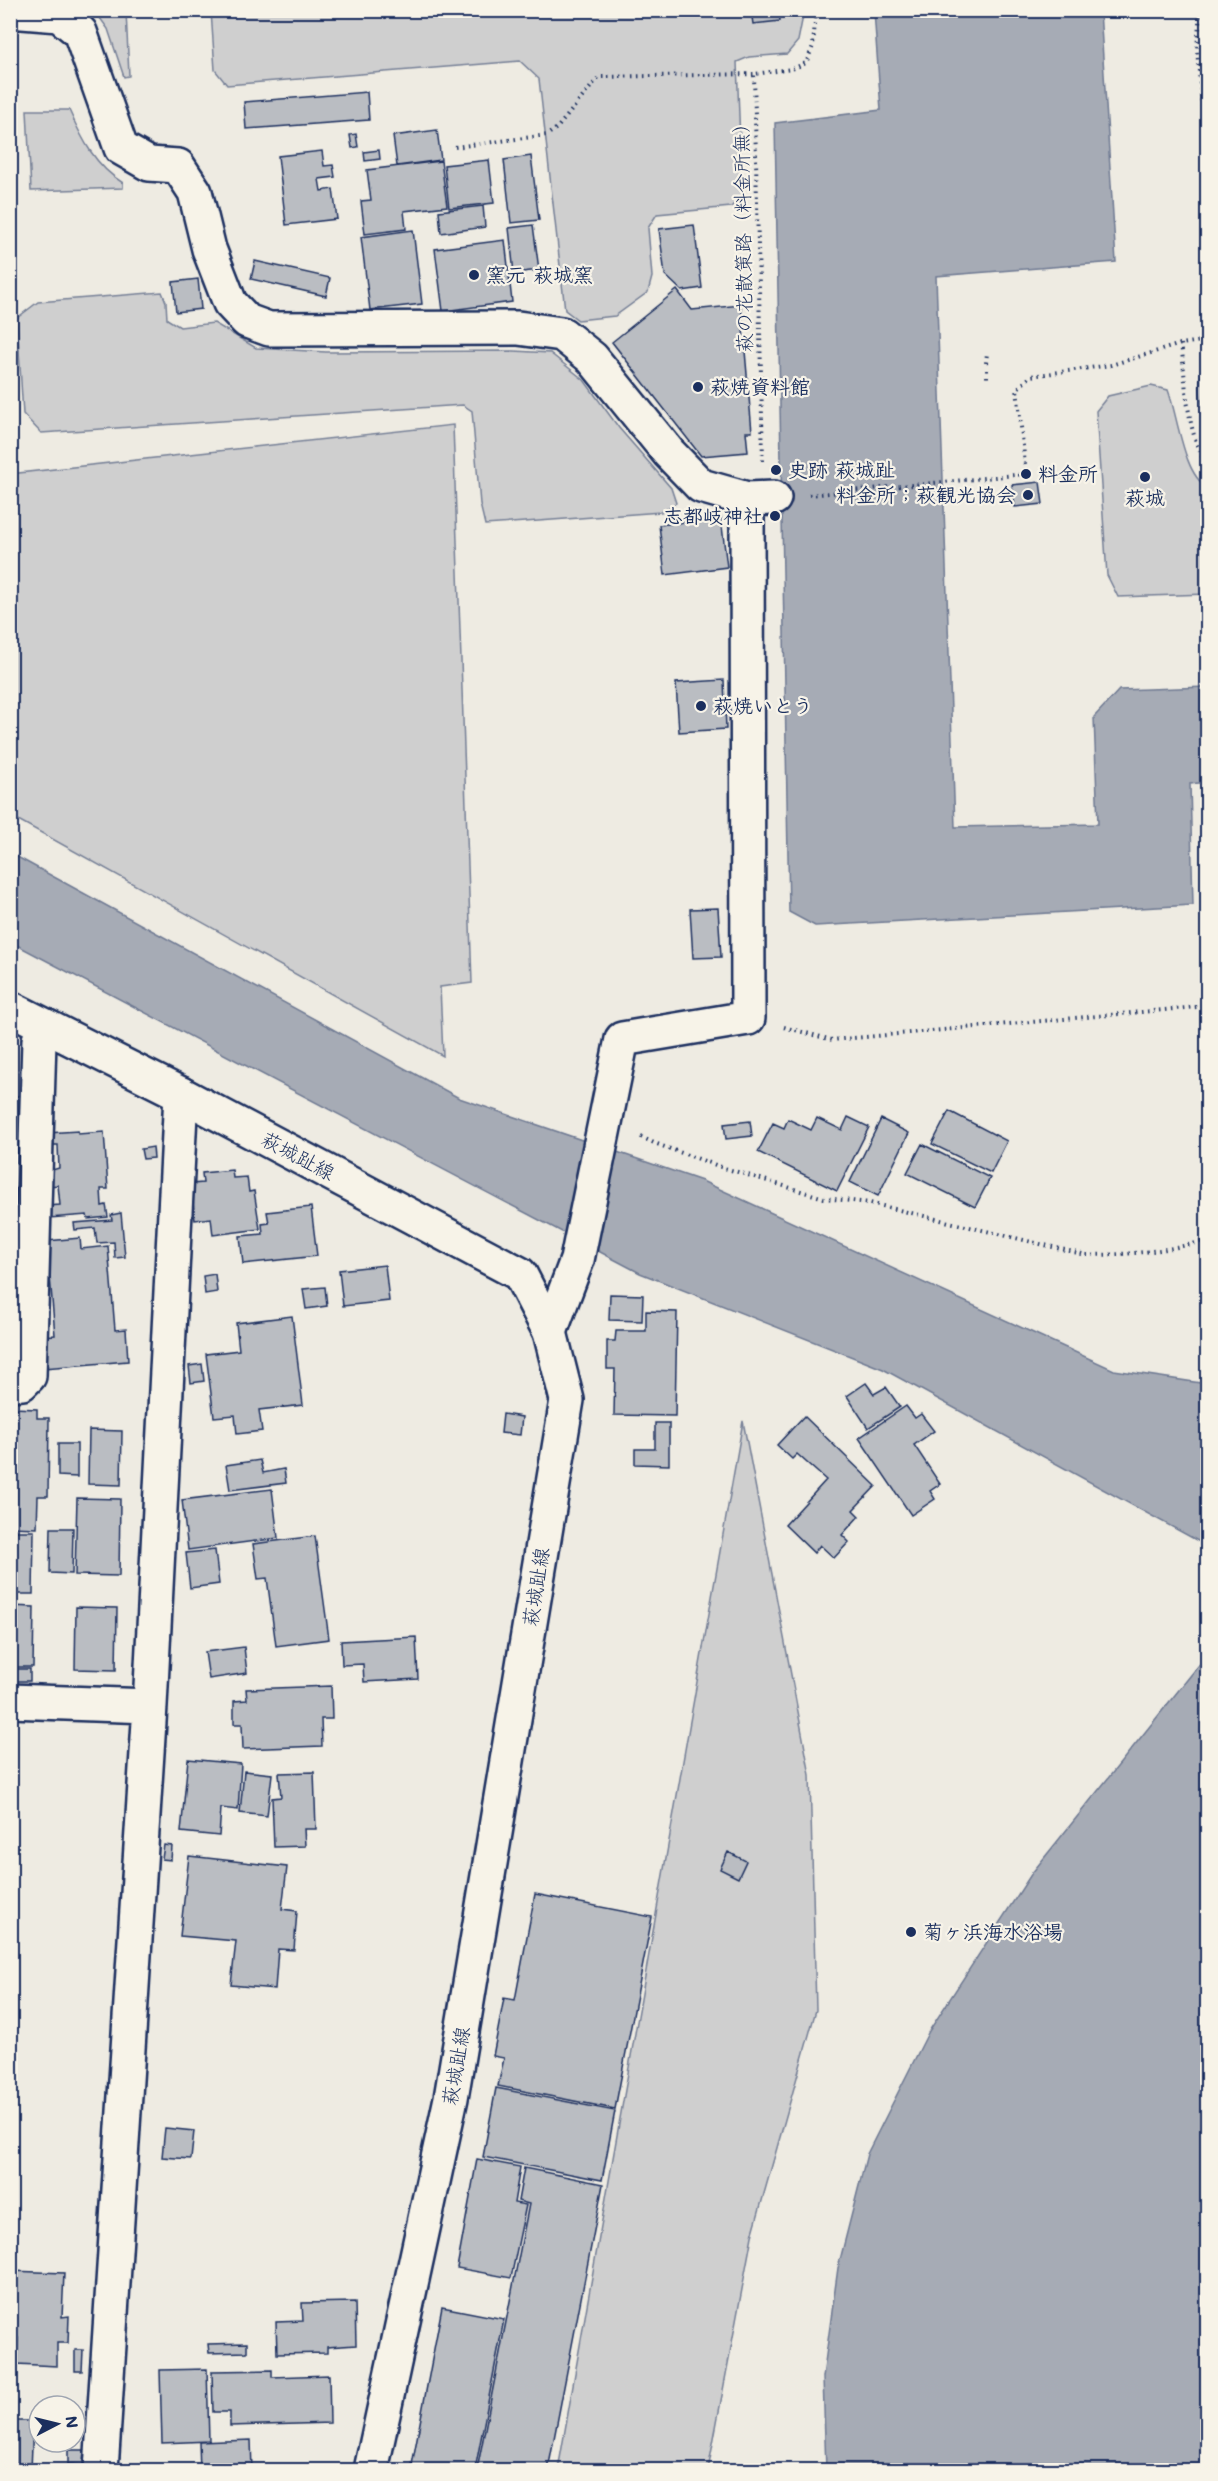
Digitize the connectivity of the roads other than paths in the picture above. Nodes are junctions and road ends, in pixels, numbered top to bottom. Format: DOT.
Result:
graph roads {
  1 [pos="10,11"];
  2 [pos="10,1008"];
  3 [pos="25,1040"];
  4 [pos="73,1041"];
  5 [pos="24,1077"];
  6 [pos="181,1094"];
  7 [pos="550,1332"];
  8 [pos="10,1384"];
  9 [pos="10,1701"];
  10 [pos="150,1706"];
  11 [pos="101,2470"];
  12 [pos="371,2470"];
  1 -- 7 [label="street"];
  2 -- 4 [label="street, 萩城趾線"];
  3 -- 4 [label="street"];
  3 -- 5 [label="street"];
  4 -- 6 [label="street, 萩城趾線"];
  5 -- 8 [label="street"];
  6 -- 7 [label="street, 萩城趾線"];
  6 -- 10 [label="street"];
  7 -- 12 [label="street, 萩城趾線"];
  9 -- 10 [label="street"];
  10 -- 11 [label="street"];
}
